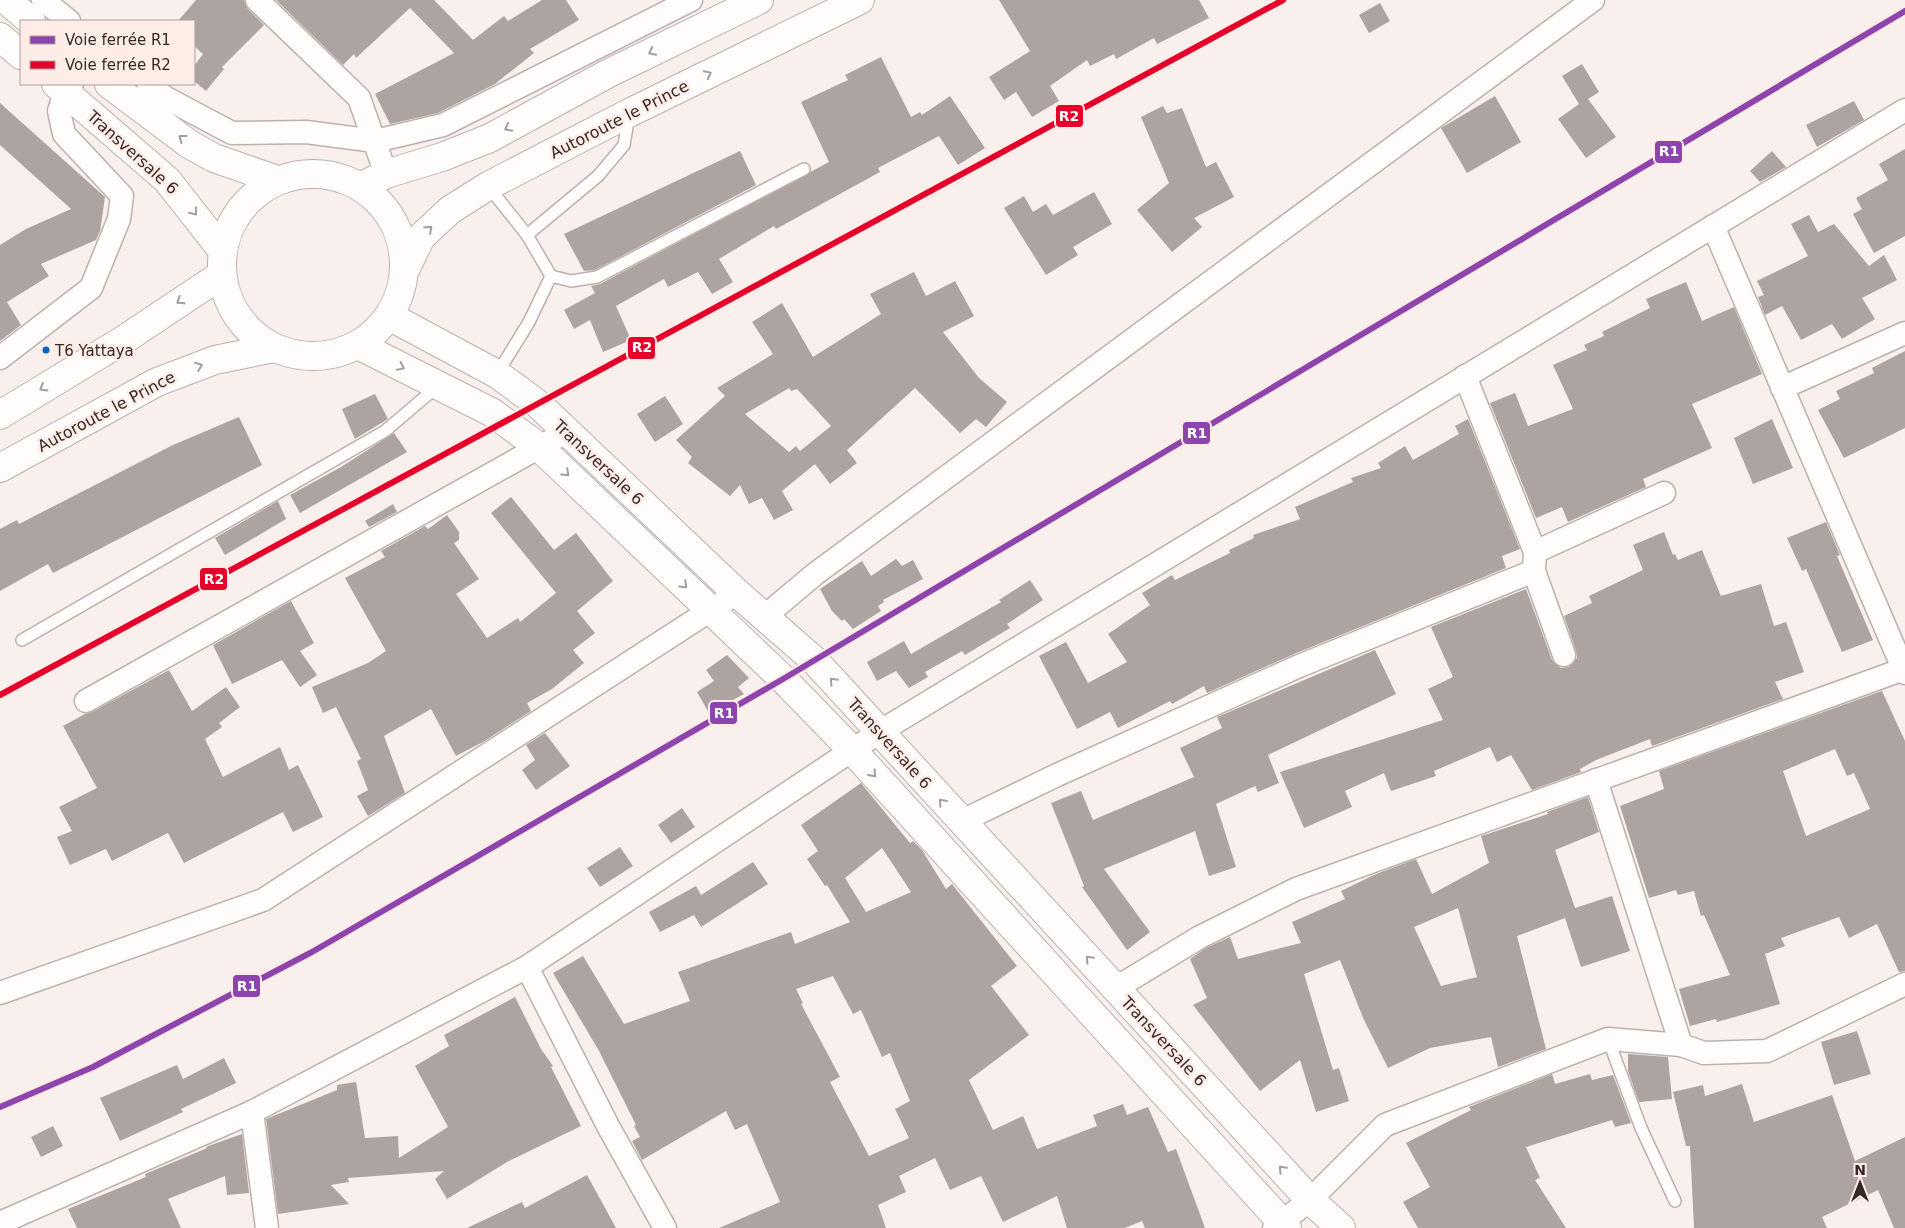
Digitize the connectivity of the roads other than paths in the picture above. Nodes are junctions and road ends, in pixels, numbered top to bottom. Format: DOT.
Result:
graph roads {
  1 [pos="6,0"];
  2 [pos="42,0"];
  3 [pos="257,0"];
  4 [pos="692,0"];
  5 [pos="759,0"];
  6 [pos="860,0"];
  7 [pos="1593,0"];
  8 [pos="31,20"];
  9 [pos="68,20"];
  10 [pos="0,37"];
  11 [pos="20,54"];
  12 [pos="111,85"];
  13 [pos="149,85"];
  14 [pos="64,86"];
  15 [pos="1905,110"];
  16 [pos="629,113"];
  17 [pos="232,133"];
  18 [pos="375,141"];
  19 [pos="214,158"];
  20 [pos="804,169"];
  21 [pos="386,174"];
  22 [pos="274,179"];
  23 [pos="488,186"];
  24 [pos="360,187"];
  25 [pos="1713,226"];
  26 [pos="527,235"];
  27 [pos="222,262"];
  28 [pos="405,270"];
  29 [pos="552,276"];
  30 [pos="389,316"];
  31 [pos="1905,333"];
  32 [pos="358,345"];
  33 [pos="274,348"];
  34 [pos="0,358"];
  35 [pos="497,374"];
  36 [pos="1465,376"];
  37 [pos="438,386"];
  38 [pos="1782,388"];
  39 [pos="0,414"];
  40 [pos="568,431"];
  41 [pos="539,447"];
  42 [pos="0,468"];
  43 [pos="1664,492"];
  44 [pos="1535,562"];
  45 [pos="737,593"];
  46 [pos="711,612"];
  47 [pos="764,617"];
  48 [pos="22,640"];
  49 [pos="1564,654"];
  50 [pos="1904,671"];
  51 [pos="86,701"];
  52 [pos="881,731"];
  53 [pos="852,750"];
  54 [pos="1596,780"];
  55 [pos="960,822"];
  56 [pos="527,968"];
  57 [pos="1905,984"];
  58 [pos="1116,988"];
  59 [pos="0,993"];
  60 [pos="1608,1039"];
  61 [pos="1681,1045"];
  62 [pos="252,1112"];
  63 [pos="1310,1200"];
  64 [pos="1675,1201"];
  65 [pos="0,1223"];
  66 [pos="1281,1226"];
  67 [pos="267,1228"];
  68 [pos="665,1228"];
  69 [pos="1341,1228"];
  1 -- 8 [label="main road"];
  2 -- 9 [label="street"];
  3 -- 18 [label="street"];
  4 -- 18 [label="street"];
  5 -- 21 [label="main road, one-way"];
  16 -- 6 [label="main road, Autoroute le Prince, one-way"];
  7 -- 47 [label="street"];
  10 -- 11 [label="main road"];
  19 -- 12 [label="main road, one-way"];
  13 -- 17 [label="street"];
  14 -- 27 [label="main road, Transversale 6, one-way"];
  14 -- 34 [label="street"];
  15 -- 25 [label="street"];
  16 -- 23 [label="main road, Autoroute le Prince"];
  16 -- 26 [label="lane"];
  17 -- 18 [label="street"];
  17 -- 19 [label="street"];
  18 -- 21 [label="street"];
  19 -- 22 [label="main road"];
  20 -- 29 [label="lane"];
  21 -- 24 [label="main road"];
  22 -- 24 [label="main road"];
  22 -- 27 [label="main road"];
  23 -- 26 [label="lane"];
  28 -- 23 [label="main road, Autoroute le Prince, one-way"];
  24 -- 28 [label="main road"];
  25 -- 36 [label="street"];
  25 -- 38 [label="street"];
  26 -- 29 [label="lane"];
  27 -- 33 [label="main road"];
  27 -- 39 [label="main road, one-way"];
  28 -- 30 [label="main road"];
  29 -- 35 [label="lane"];
  30 -- 32 [label="main road"];
  30 -- 35 [label="main road, Transversale 6"];
  31 -- 38 [label="street"];
  32 -- 33 [label="main road"];
  32 -- 37 [label="main road, Transversale 6, one-way"];
  42 -- 33 [label="main road, Autoroute le Prince, one-way"];
  35 -- 40 [label="main road, Transversale 6"];
  36 -- 44 [label="street"];
  36 -- 52 [label="street"];
  37 -- 41 [label="main road, Transversale 6"];
  37 -- 48 [label="lane"];
  38 -- 50 [label="street"];
  40 -- 41 [label="street"];
  40 -- 45 [label="main road, Transversale 6"];
  41 -- 46 [label="main road, Transversale 6, one-way"];
  41 -- 51 [label="street"];
  43 -- 44 [label="street"];
  44 -- 49 [label="street"];
  44 -- 55 [label="street"];
  45 -- 46 [label="street"];
  45 -- 47 [label="main road, Transversale 6"];
  46 -- 53 [label="main road, Transversale 6"];
  46 -- 59 [label="street"];
  52 -- 47 [label="main road, Transversale 6, one-way"];
  50 -- 54 [label="street"];
  52 -- 53 [label="street"];
  55 -- 52 [label="main road, Transversale 6, one-way"];
  53 -- 56 [label="street"];
  53 -- 66 [label="main road, Transversale 6, one-way"];
  54 -- 58 [label="street"];
  54 -- 61 [label="street"];
  58 -- 55 [label="main road, Transversale 6, one-way"];
  56 -- 62 [label="street"];
  56 -- 68 [label="street"];
  57 -- 61 [label="street"];
  63 -- 58 [label="main road, Transversale 6, one-way"];
  60 -- 61 [label="street"];
  60 -- 63 [label="street"];
  60 -- 64 [label="lane"];
  62 -- 65 [label="street"];
  62 -- 67 [label="street"];
  63 -- 66 [label="street"];
  63 -- 69 [label="main road, Transversale 6"];
}
